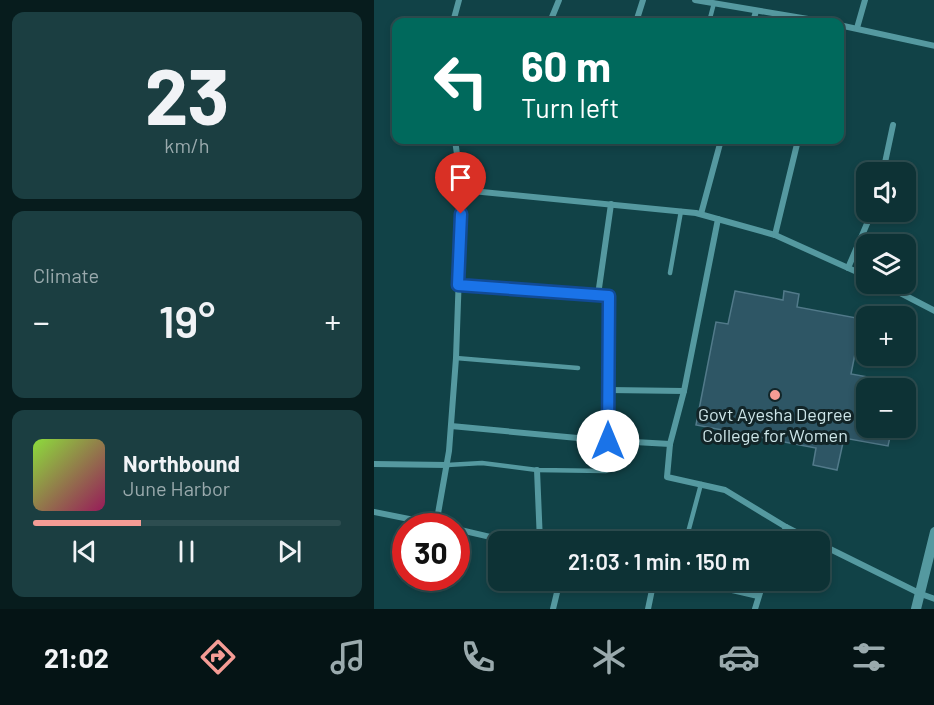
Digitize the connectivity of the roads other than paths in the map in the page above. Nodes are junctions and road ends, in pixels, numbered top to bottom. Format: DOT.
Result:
graph roads {
  1 [pos="459,0"];
  2 [pos="559,0"];
  3 [pos="643,0"];
  4 [pos="695,0"];
  5 [pos="865,0"];
  6 [pos="723,2"];
  7 [pos="714,3"];
  8 [pos="756,11"];
  9 [pos="454,18"];
  10 [pos="552,18"];
  11 [pos="637,18"];
  12 [pos="710,18"];
  13 [pos="754,18"];
  14 [pos="801,18"];
  15 [pos="844,26"];
  16 [pos="857,28"];
  17 [pos="935,46"];
  18 [pos="893,125"];
  19 [pos="456,144"];
  20 [pos="720,144"];
  21 [pos="797,144"];
  22 [pos="885,162"];
  23 [pos="462,190"];
  24 [pos="611,204"];
  25 [pos="681,211"];
  26 [pos="701,214"];
  27 [pos="718,219"];
  28 [pos="868,222"];
  29 [pos="775,235"];
  30 [pos="848,268"];
  31 [pos="856,272"];
  32 [pos="670,273"];
  33 [pos="458,285"];
  34 [pos="902,294"];
  35 [pos="598,295"];
  36 [pos="935,311"];
  37 [pos="455,358"];
  38 [pos="578,368"];
  39 [pos="609,390"];
  40 [pos="684,391"];
  41 [pos="451,426"];
  42 [pos="608,441"];
  43 [pos="670,444"];
  44 [pos="374,464"];
  45 [pos="447,465"];
  46 [pos="538,470"];
  47 [pos="701,484"];
  48 [pos="374,512"];
  49 [pos="438,513"];
  50 [pos="392,516"];
  51 [pos="786,527"];
  52 [pos="540,531"];
  53 [pos="688,531"];
  54 [pos="784,531"];
  55 [pos="794,531"];
  56 [pos="470,532"];
  57 [pos="935,532"];
  58 [pos="488,536"];
  59 [pos="830,549"];
  60 [pos="557,591"];
  61 [pos="652,591"];
  62 [pos="736,591"];
  63 [pos="760,591"];
  64 [pos="921,594"];
  65 [pos="758,596"];
  66 [pos="935,599"];
  67 [pos="553,609"];
  68 [pos="648,609"];
  69 [pos="755,609"];
  70 [pos="916,609"];
  1 -- 9 [label="street"];
  2 -- 10 [label="street"];
  3 -- 11 [label="street"];
  4 -- 7 [label="street"];
  5 -- 16 [label="street"];
  6 -- 7 [label="street"];
  6 -- 8 [label="street"];
  7 -- 12 [label="lane"];
  8 -- 13 [label="street"];
  8 -- 14 [label="street"];
  15 -- 16 [label="street"];
  16 -- 17 [label="street"];
  18 -- 22 [label="street"];
  19 -- 23 [label="street"];
  20 -- 26 [label="street"];
  21 -- 29 [label="street"];
  23 -- 24 [label="street"];
  23 -- 33 [label="street"];
  24 -- 25 [label="street"];
  24 -- 35 [label="street"];
  25 -- 26 [label="street"];
  25 -- 32 [label="lane"];
  26 -- 27 [label="street"];
  27 -- 29 [label="street"];
  27 -- 40 [label="street"];
  28 -- 30 [label="street"];
  29 -- 30 [label="street"];
  30 -- 31 [label="street"];
  33 -- 35 [label="street"];
  33 -- 37 [label="street"];
  34 -- 36 [label="street"];
  35 -- 39 [label="street"];
  37 -- 38 [label="lane"];
  37 -- 41 [label="street"];
  39 -- 40 [label="street"];
  39 -- 42 [label="street"];
  40 -- 43 [label="street"];
  41 -- 42 [label="street"];
  41 -- 45 [label="street"];
  42 -- 43 [label="street"];
  42 -- 46 [label="lane"];
  43 -- 47 [label="street"];
  44 -- 45 [label="street"];
  45 -- 46 [label="lane"];
  45 -- 49 [label="street"];
  46 -- 52 [label="street"];
  47 -- 51 [label="street"];
  47 -- 53 [label="lane"];
  48 -- 50 [label="street"];
  51 -- 54 [label="street"];
  51 -- 55 [label="street"];
  56 -- 58 [label="street"];
  57 -- 64 [label="street"];
  59 -- 64 [label="street"];
  60 -- 67 [label="street"];
  61 -- 68 [label="street"];
  62 -- 65 [label="street"];
  63 -- 65 [label="street"];
  64 -- 66 [label="street"];
  64 -- 70 [label="street"];
  65 -- 69 [label="street"];
}
